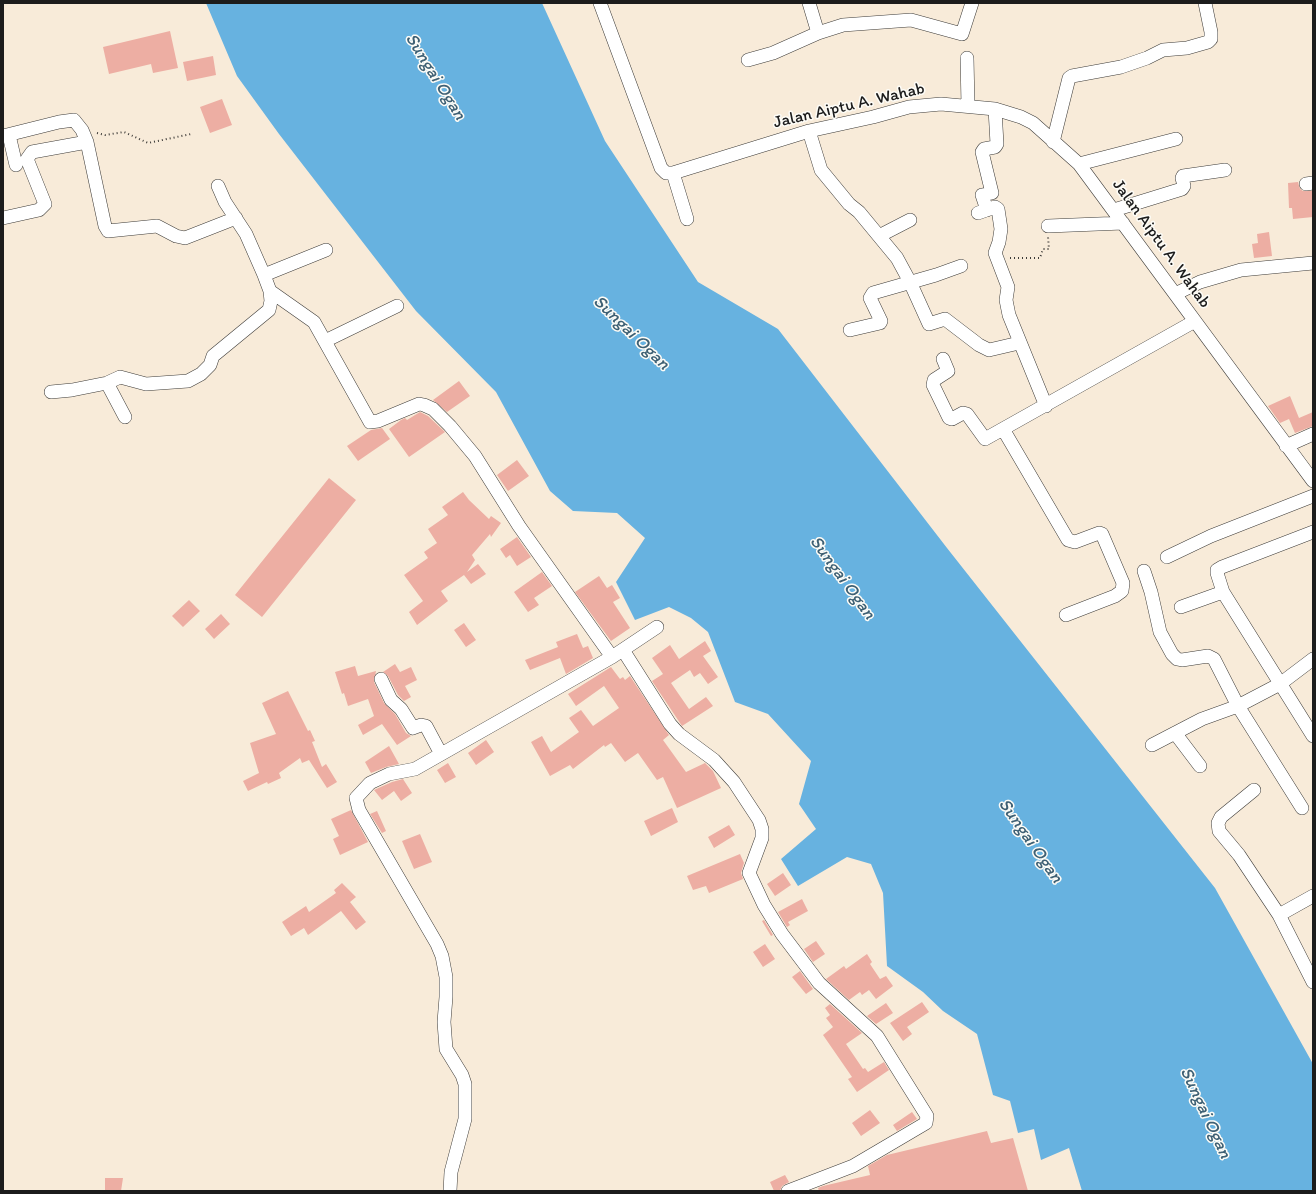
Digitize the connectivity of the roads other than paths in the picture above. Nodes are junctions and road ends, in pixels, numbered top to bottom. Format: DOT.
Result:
graph roads {
  1 [pos="600,3"];
  2 [pos="809,3"];
  3 [pos="972,3"];
  4 [pos="1205,3"];
  5 [pos="818,32"];
  6 [pos="966,58"];
  7 [pos="748,60"];
  8 [pos="968,106"];
  9 [pos="995,109"];
  10 [pos="809,131"];
  11 [pos="6,135"];
  12 [pos="1176,139"];
  13 [pos="87,142"];
  14 [pos="1053,142"];
  15 [pos="1079,164"];
  16 [pos="16,165"];
  17 [pos="1225,170"];
  18 [pos="673,173"];
  19 [pos="218,186"];
  20 [pos="1114,210"];
  21 [pos="3,218"];
  22 [pos="236,218"];
  23 [pos="687,219"];
  24 [pos="910,220"];
  25 [pos="1123,223"];
  26 [pos="1048,226"];
  27 [pos="879,236"];
  28 [pos="326,250"];
  29 [pos="1313,263"];
  30 [pos="961,266"];
  31 [pos="264,275"];
  32 [pos="910,282"];
  33 [pos="270,291"];
  34 [pos="1175,294"];
  35 [pos="397,306"];
  36 [pos="1195,321"];
  37 [pos="850,330"];
  38 [pos="325,341"];
  39 [pos="1019,343"];
  40 [pos="944,359"];
  41 [pos="108,383"];
  42 [pos="52,392"];
  43 [pos="1046,406"];
  44 [pos="125,417"];
  45 [pos="1003,429"];
  46 [pos="1313,434"];
  47 [pos="1286,446"];
  48 [pos="1313,481"];
  49 [pos="1313,496"];
  50 [pos="1313,532"];
  51 [pos="1167,557"];
  52 [pos="1144,571"];
  53 [pos="1223,592"];
  54 [pos="1182,607"];
  55 [pos="1066,615"];
  56 [pos="657,627"];
  57 [pos="618,654"];
  58 [pos="1313,659"];
  59 [pos="381,679"];
  60 [pos="1280,684"];
  61 [pos="1238,706"];
  62 [pos="1175,733"];
  63 [pos="1313,736"];
  64 [pos="1152,745"];
  65 [pos="442,754"];
  66 [pos="1200,766"];
  67 [pos="1254,790"];
  68 [pos="1302,808"];
  69 [pos="1313,896"];
  70 [pos="1279,915"];
  71 [pos="1313,982"];
  72 [pos="450,1191"];
  73 [pos="788,1191"];
  1 -- 18 [label="street"];
  2 -- 5 [label="street"];
  3 -- 5 [label="street"];
  4 -- 14 [label="street"];
  5 -- 7 [label="street"];
  6 -- 8 [label="street"];
  8 -- 9 [label="street, Jalan Aiptu A. Wahab"];
  8 -- 10 [label="street, Jalan Aiptu A. Wahab"];
  9 -- 14 [label="street, Jalan Aiptu A. Wahab"];
  9 -- 39 [label="street"];
  10 -- 18 [label="street, Jalan Aiptu A. Wahab"];
  10 -- 27 [label="street"];
  11 -- 13 [label="street"];
  11 -- 16 [label="street"];
  12 -- 15 [label="street"];
  13 -- 21 [label="street"];
  13 -- 22 [label="street"];
  14 -- 15 [label="street, Jalan Aiptu A. Wahab"];
  15 -- 20 [label="street, Jalan Aiptu A. Wahab"];
  17 -- 20 [label="street"];
  18 -- 23 [label="street"];
  19 -- 22 [label="street"];
  20 -- 25 [label="street, Jalan Aiptu A. Wahab"];
  22 -- 31 [label="street"];
  24 -- 27 [label="street"];
  25 -- 26 [label="street"];
  25 -- 34 [label="street, Jalan Aiptu A. Wahab"];
  27 -- 32 [label="street"];
  28 -- 31 [label="street"];
  29 -- 34 [label="street"];
  30 -- 32 [label="street"];
  31 -- 33 [label="street"];
  32 -- 37 [label="street"];
  32 -- 39 [label="street"];
  33 -- 38 [label="street"];
  33 -- 41 [label="street"];
  34 -- 36 [label="street, Jalan Aiptu A. Wahab"];
  35 -- 38 [label="street"];
  36 -- 43 [label="street"];
  36 -- 47 [label="street, Jalan Aiptu A. Wahab"];
  38 -- 57 [label="street"];
  39 -- 43 [label="street"];
  40 -- 45 [label="street"];
  41 -- 42 [label="street"];
  41 -- 44 [label="street"];
  43 -- 45 [label="street"];
  45 -- 55 [label="street"];
  46 -- 47 [label="street"];
  47 -- 48 [label="street, Jalan Aiptu A. Wahab"];
  49 -- 51 [label="street"];
  50 -- 53 [label="street"];
  52 -- 61 [label="street"];
  53 -- 54 [label="street"];
  53 -- 60 [label="street"];
  56 -- 57 [label="street"];
  57 -- 65 [label="street"];
  57 -- 73 [label="street"];
  58 -- 60 [label="street"];
  59 -- 65 [label="street"];
  60 -- 61 [label="street"];
  60 -- 63 [label="street"];
  61 -- 62 [label="street"];
  61 -- 68 [label="street"];
  62 -- 64 [label="street"];
  62 -- 66 [label="street"];
  65 -- 72 [label="street"];
  67 -- 70 [label="street"];
  69 -- 70 [label="street"];
  70 -- 71 [label="street"];
}
